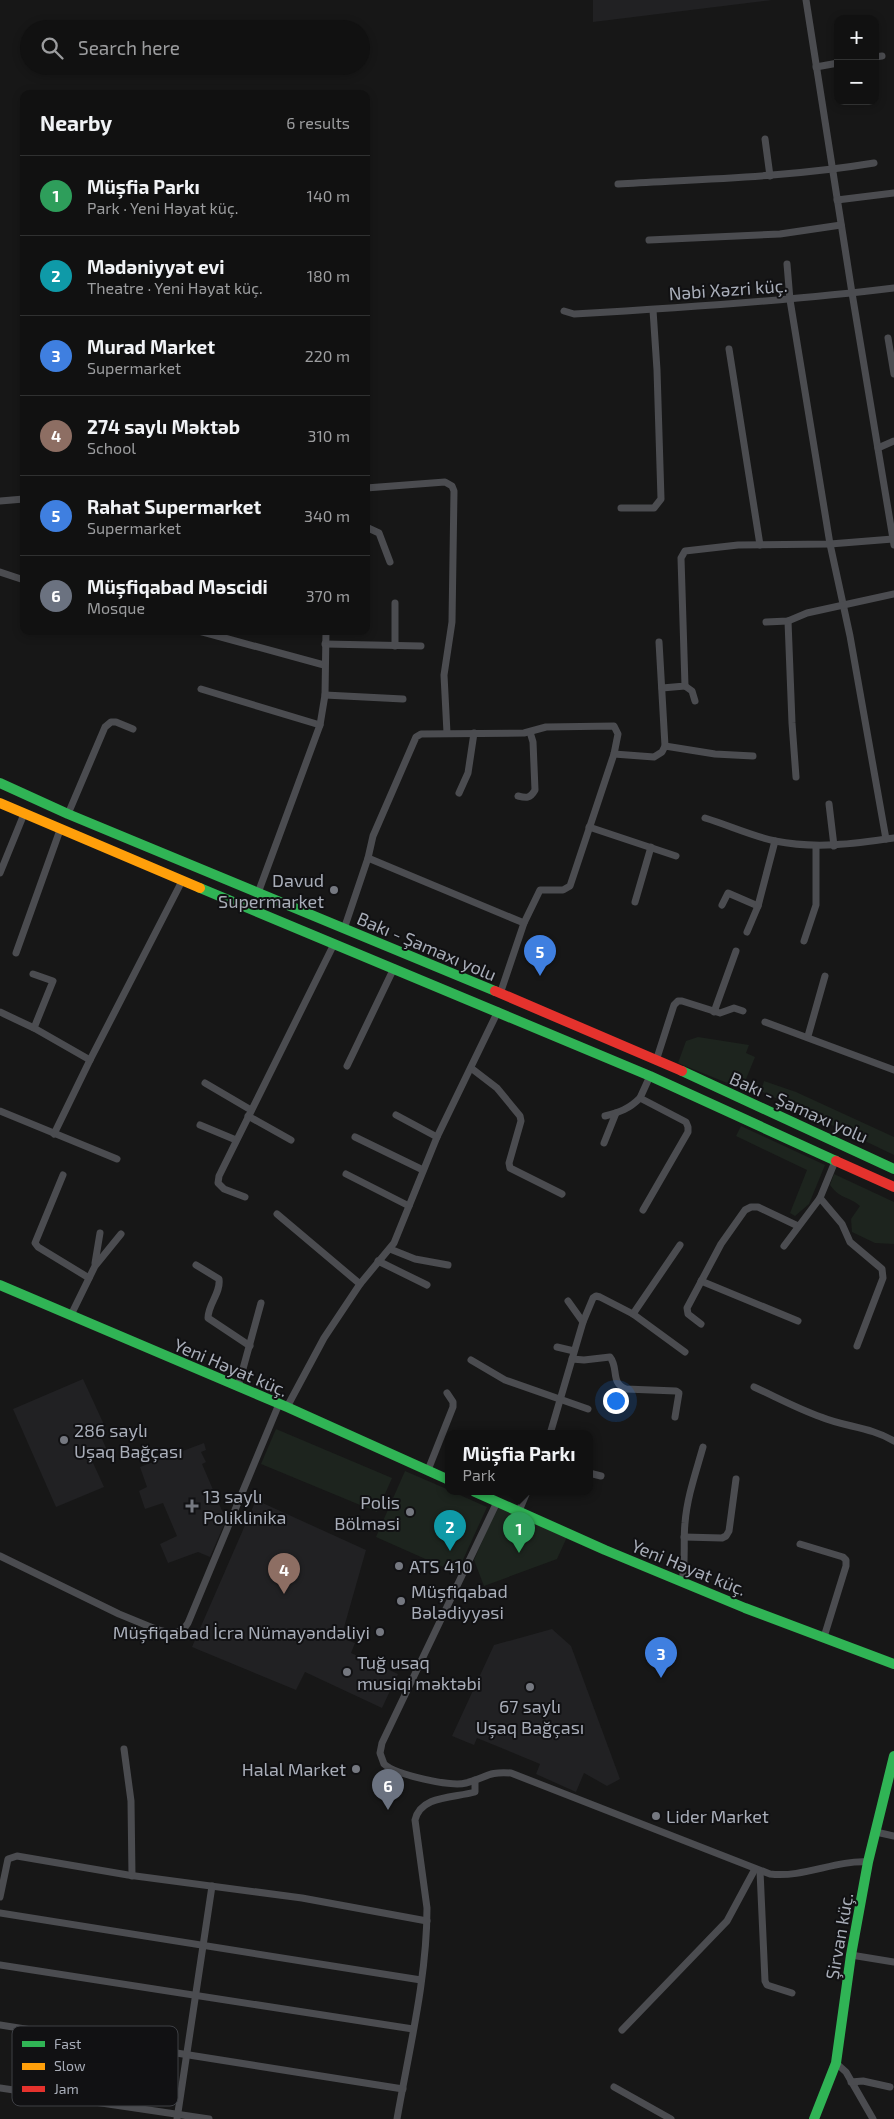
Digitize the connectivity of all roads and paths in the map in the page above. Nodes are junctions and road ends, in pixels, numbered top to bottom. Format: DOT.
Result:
graph roads {
  1 [pos="806,0"];
  2 [pos="834,64"];
  3 [pos="816,67"];
  4 [pos="765,139"];
  5 [pos="874,163"];
  6 [pos="832,170"];
  7 [pos="770,176"];
  8 [pos="618,184"];
  9 [pos="894,193"];
  10 [pos="837,200"];
  11 [pos="841,225"];
  12 [pos="649,240"];
  13 [pos="787,264"];
  14 [pos="894,288"];
  15 [pos="852,294"];
  16 [pos="790,300"];
  17 [pos="653,310"];
  18 [pos="564,311"];
  19 [pos="888,338"];
  20 [pos="729,349"];
  21 [pos="894,374"];
  22 [pos="894,441"];
  23 [pos="878,448"];
  24 [pos="370,488"];
  25 [pos="20,500"];
  26 [pos="0,502"];
  27 [pos="621,508"];
  28 [pos="370,529"];
  29 [pos="893,542"];
  30 [pos="830,544"];
  31 [pos="760,545"];
  32 [pos="390,562"];
  33 [pos="0,572"];
  34 [pos="20,579"];
  35 [pos="894,594"];
  36 [pos="395,602"];
  37 [pos="842,606"];
  38 [pos="788,621"];
  39 [pos="766,622"];
  40 [pos="215,635"];
  41 [pos="326,635"];
  42 [pos="660,642"];
  43 [pos="325,644"];
  44 [pos="395,646"];
  45 [pos="421,646"];
  46 [pos="324,665"];
  47 [pos="685,686"];
  48 [pos="662,688"];
  49 [pos="201,689"];
  50 [pos="325,695"];
  51 [pos="403,699"];
  52 [pos="695,701"];
  53 [pos="320,724"];
  54 [pos="133,729"];
  55 [pos="530,732"];
  56 [pos="447,733"];
  57 [pos="474,733"];
  58 [pos="664,746"];
  59 [pos="614,754"];
  60 [pos="753,756"];
  61 [pos="796,777"];
  62 [pos="0,783"];
  63 [pos="459,793"];
  64 [pos="518,796"];
  65 [pos="0,803"];
  66 [pos="829,804"];
  67 [pos="24,814"];
  68 [pos="68,814"];
  69 [pos="705,818"];
  70 [pos="589,827"];
  71 [pos="60,830"];
  72 [pos="894,838"];
  73 [pos="886,839"];
  74 [pos="774,841"];
  75 [pos="816,846"];
  76 [pos="834,846"];
  77 [pos="652,847"];
  78 [pos="676,856"];
  79 [pos="368,858"];
  80 [pos="0,873"];
  81 [pos="182,881"];
  82 [pos="258,894"];
  83 [pos="635,902"];
  84 [pos="722,905"];
  85 [pos="758,906"];
  86 [pos="524,923"];
  87 [pos="344,929"];
  88 [pos="747,932"];
  89 [pos="804,941"];
  90 [pos="334,944"];
  91 [pos="736,951"];
  92 [pos="16,953"];
  93 [pos="394,968"];
  94 [pos="33,974"];
  95 [pos="825,976"];
  96 [pos="500,994"];
  97 [pos="743,1011"];
  98 [pos="0,1012"];
  99 [pos="498,1012"];
  100 [pos="714,1012"];
  101 [pos="766,1022"];
  102 [pos="34,1028"];
  103 [pos="808,1036"];
  104 [pos="90,1060"];
  105 [pos="656,1061"];
  106 [pos="347,1066"];
  107 [pos="470,1068"];
  108 [pos="894,1070"];
  109 [pos="650,1076"];
  110 [pos="205,1083"];
  111 [pos="640,1098"];
  112 [pos="0,1111"];
  113 [pos="249,1113"];
  114 [pos="616,1113"];
  115 [pos="396,1115"];
  116 [pos="605,1116"];
  117 [pos="200,1125"];
  118 [pos="54,1134"];
  119 [pos="355,1136"];
  120 [pos="437,1137"];
  121 [pos="236,1140"];
  122 [pos="291,1140"];
  123 [pos="604,1143"];
  124 [pos="117,1159"];
  125 [pos="836,1159"];
  126 [pos="894,1169"];
  127 [pos="423,1170"];
  128 [pos="346,1174"];
  129 [pos="63,1175"];
  130 [pos="894,1187"];
  131 [pos="562,1194"];
  132 [pos="245,1197"];
  133 [pos="820,1198"];
  134 [pos="409,1206"];
  135 [pos="643,1210"];
  136 [pos="277,1214"];
  137 [pos="798,1226"];
  138 [pos="100,1233"];
  139 [pos="121,1234"];
  140 [pos="680,1245"];
  141 [pos="784,1246"];
  142 [pos="390,1249"];
  143 [pos="378,1262"];
  144 [pos="196,1265"];
  145 [pos="448,1265"];
  146 [pos="95,1266"];
  147 [pos="89,1278"];
  148 [pos="701,1281"];
  149 [pos="360,1284"];
  150 [pos="0,1285"];
  151 [pos="427,1286"];
  152 [pos="568,1301"];
  153 [pos="262,1303"];
  154 [pos="632,1314"];
  155 [pos="71,1315"];
  156 [pos="798,1320"];
  157 [pos="583,1322"];
  158 [pos="701,1324"];
  159 [pos="250,1346"];
  160 [pos="857,1346"];
  161 [pos="557,1348"];
  162 [pos="574,1351"];
  163 [pos="685,1352"];
  164 [pos="572,1359"];
  165 [pos="471,1360"];
  166 [pos="238,1387"];
  167 [pos="754,1387"];
  168 [pos="447,1393"];
  169 [pos="561,1401"];
  170 [pos="283,1406"];
  171 [pos="588,1409"];
  172 [pos="674,1417"];
  173 [pos="551,1430"];
  174 [pos="894,1441"];
  175 [pos="703,1447"];
  176 [pos="428,1470"];
  177 [pos="593,1474"];
  178 [pos="601,1476"];
  179 [pos="445,1478"];
  180 [pos="736,1478"];
  181 [pos="482,1495"];
  182 [pos="526,1495"];
  183 [pos="497,1502"];
  184 [pos="519,1511"];
  185 [pos="684,1537"];
  186 [pos="800,1544"];
  187 [pos="0,1556"];
  188 [pos="682,1581"];
  189 [pos="824,1638"];
  190 [pos="894,1664"];
  191 [pos="124,1749"];
  192 [pos="894,1756"];
  193 [pos="475,1780"];
  194 [pos="891,1782"];
  195 [pos="876,1832"];
  196 [pos="894,1836"];
  197 [pos="868,1862"];
  198 [pos="758,1870"];
  199 [pos="132,1876"];
  200 [pos="212,1886"];
  201 [pos="0,1897"];
  202 [pos="0,1913"];
  203 [pos="427,1921"];
  204 [pos="203,1946"];
  205 [pos="851,1955"];
  206 [pos="894,1962"];
  207 [pos="0,1965"];
  208 [pos="421,1980"];
  209 [pos="792,1993"];
  210 [pos="197,1995"];
  211 [pos="0,2024"];
  212 [pos="13,2026"];
  213 [pos="413,2029"];
  214 [pos="622,2030"];
  215 [pos="178,2052"];
  216 [pos="188,2054"];
  217 [pos="836,2063"];
  218 [pos="851,2082"];
  219 [pos="614,2087"];
  220 [pos="890,2087"];
  221 [pos="402,2089"];
  222 [pos="114,2106"];
  223 [pos="178,2116"];
  224 [pos="209,2119"];
  225 [pos="397,2119"];
  226 [pos="672,2119"];
  227 [pos="814,2119"];
  228 [pos="873,2119"];
  1 -- 3 [label="street"];
  2 -- 3 [label="street"];
  3 -- 6 [label="street"];
  4 -- 7 [label="street"];
  5 -- 6 [label="street"];
  6 -- 7 [label="street"];
  6 -- 10 [label="street"];
  7 -- 8 [label="street"];
  9 -- 10 [label="street"];
  10 -- 11 [label="street"];
  11 -- 12 [label="street"];
  11 -- 15 [label="street"];
  13 -- 16 [label="street"];
  14 -- 15 [label="street, Nəbi Xəzri küç."];
  15 -- 16 [label="street, Nəbi Xəzri küç."];
  15 -- 23 [label="street"];
  16 -- 17 [label="street, Nəbi Xəzri küç."];
  16 -- 30 [label="street"];
  17 -- 18 [label="street, Nəbi Xəzri küç."];
  17 -- 27 [label="street"];
  19 -- 21 [label="street"];
  20 -- 31 [label="street"];
  22 -- 23 [label="street"];
  23 -- 29 [label="street"];
  24 -- 56 [label="street"];
  25 -- 26 [label="street"];
  28 -- 32 [label="street"];
  29 -- 30 [label="street"];
  30 -- 31 [label="street"];
  30 -- 37 [label="street"];
  31 -- 47 [label="street"];
  33 -- 34 [label="street"];
  35 -- 37 [label="street"];
  36 -- 44 [label="street"];
  37 -- 38 [label="street"];
  37 -- 73 [label="street"];
  38 -- 39 [label="street"];
  38 -- 61 [label="street"];
  40 -- 46 [label="street"];
  41 -- 43 [label="street"];
  42 -- 48 [label="street"];
  43 -- 44 [label="street"];
  43 -- 46 [label="street"];
  44 -- 45 [label="street"];
  46 -- 50 [label="street"];
  47 -- 48 [label="street"];
  47 -- 52 [label="street"];
  48 -- 58 [label="street"];
  49 -- 53 [label="street"];
  50 -- 51 [label="street"];
  50 -- 53 [label="street"];
  53 -- 82 [label="street"];
  54 -- 68 [label="street"];
  55 -- 57 [label="street"];
  55 -- 59 [label="street"];
  55 -- 64 [label="street"];
  56 -- 57 [label="street"];
  56 -- 79 [label="street"];
  57 -- 63 [label="street"];
  58 -- 59 [label="street"];
  58 -- 60 [label="street"];
  59 -- 70 [label="street"];
  62 -- 68 [label="main road, Bakı - Şamaxı yolu"];
  65 -- 67 [label="main road, Bakı - Şamaxı yolu"];
  66 -- 76 [label="street"];
  67 -- 71 [label="main road, Bakı - Şamaxı yolu"];
  67 -- 80 [label="street"];
  68 -- 82 [label="main road, Bakı - Şamaxı yolu"];
  69 -- 74 [label="street"];
  70 -- 77 [label="street"];
  70 -- 86 [label="street"];
  71 -- 81 [label="main road, Bakı - Şamaxı yolu"];
  71 -- 92 [label="street"];
  72 -- 73 [label="street"];
  73 -- 76 [label="street"];
  74 -- 75 [label="street"];
  74 -- 85 [label="street"];
  75 -- 76 [label="street"];
  75 -- 89 [label="street"];
  77 -- 78 [label="street"];
  77 -- 83 [label="street"];
  79 -- 86 [label="street"];
  79 -- 87 [label="street"];
  81 -- 90 [label="main road, Bakı - Şamaxı yolu"];
  81 -- 104 [label="street"];
  82 -- 87 [label="main road, Bakı - Şamaxı yolu"];
  84 -- 85 [label="street"];
  85 -- 88 [label="street"];
  86 -- 96 [label="street"];
  87 -- 96 [label="main road, Bakı - Şamaxı yolu"];
  90 -- 93 [label="main road, Bakı - Şamaxı yolu"];
  90 -- 113 [label="street"];
  91 -- 100 [label="street"];
  93 -- 99 [label="main road, Bakı - Şamaxı yolu"];
  93 -- 106 [label="street"];
  94 -- 102 [label="street"];
  95 -- 103 [label="street"];
  96 -- 105 [label="main road, Bakı - Şamaxı yolu"];
  97 -- 100 [label="street"];
  98 -- 102 [label="street"];
  99 -- 107 [label="street"];
  99 -- 109 [label="main road, Bakı - Şamaxı yolu"];
  100 -- 105 [label="street"];
  101 -- 103 [label="street"];
  102 -- 104 [label="street"];
  103 -- 108 [label="street"];
  104 -- 118 [label="street"];
  105 -- 126 [label="main road, Bakı - Şamaxı yolu"];
  107 -- 120 [label="street"];
  107 -- 131 [label="street"];
  109 -- 111 [label="street"];
  109 -- 125 [label="main road, Bakı - Şamaxı yolu"];
  110 -- 113 [label="street"];
  111 -- 114 [label="street"];
  111 -- 135 [label="street"];
  112 -- 118 [label="street"];
  113 -- 121 [label="street"];
  113 -- 122 [label="street"];
  114 -- 116 [label="street"];
  114 -- 123 [label="street"];
  115 -- 120 [label="street"];
  117 -- 121 [label="street"];
  118 -- 124 [label="street"];
  119 -- 127 [label="street"];
  120 -- 127 [label="street"];
  121 -- 132 [label="street"];
  125 -- 130 [label="main road, Bakı - Şamaxı yolu"];
  125 -- 133 [label="street"];
  127 -- 134 [label="street"];
  128 -- 134 [label="street"];
  129 -- 147 [label="street"];
  133 -- 137 [label="street"];
  133 -- 160 [label="street"];
  134 -- 142 [label="street"];
  136 -- 149 [label="street"];
  137 -- 141 [label="street"];
  137 -- 148 [label="street"];
  138 -- 146 [label="street"];
  139 -- 146 [label="street"];
  140 -- 154 [label="street"];
  142 -- 143 [label="street"];
  142 -- 145 [label="street"];
  143 -- 149 [label="street"];
  143 -- 151 [label="street"];
  144 -- 159 [label="street"];
  146 -- 147 [label="street"];
  147 -- 155 [label="street"];
  148 -- 156 [label="street"];
  148 -- 158 [label="street"];
  149 -- 170 [label="street"];
  150 -- 155 [label="main road, Yeni Həyat küç."];
  152 -- 157 [label="street"];
  153 -- 159 [label="street"];
  154 -- 157 [label="street"];
  154 -- 163 [label="street"];
  155 -- 166 [label="main road, Yeni Həyat küç."];
  157 -- 162 [label="street"];
  159 -- 166 [label="street"];
  161 -- 162 [label="street"];
  162 -- 164 [label="street"];
  164 -- 169 [label="street"];
  164 -- 172 [label="street"];
  165 -- 169 [label="street"];
  166 -- 170 [label="main road, Yeni Həyat küç."];
  167 -- 174 [label="street"];
  168 -- 176 [label="street"];
  169 -- 171 [label="street"];
  169 -- 173 [label="street"];
  170 -- 176 [label="main road, Yeni Həyat küç."];
  170 -- 187 [label="street"];
  175 -- 185 [label="street"];
  176 -- 179 [label="main road, Yeni Həyat küç."];
  177 -- 178 [label="street"];
  180 -- 185 [label="street"];
  181 -- 183 [label="main road, Yeni Həyat küç."];
  182 -- 184 [label="street"];
  183 -- 184 [label="main road, Yeni Həyat küç."];
  183 -- 193 [label="street"];
  184 -- 188 [label="main road, Yeni Həyat küç."];
  185 -- 188 [label="street"];
  186 -- 189 [label="street"];
  188 -- 189 [label="main road, Yeni Həyat küç."];
  189 -- 190 [label="main road, Yeni Həyat küç."];
  191 -- 199 [label="street"];
  192 -- 194 [label="main road, Şirvan küç."];
  193 -- 198 [label="street"];
  193 -- 203 [label="street"];
  194 -- 195 [label="main road, Şirvan küç."];
  195 -- 196 [label="street"];
  195 -- 197 [label="main road, Şirvan küç."];
  197 -- 198 [label="street"];
  197 -- 205 [label="main road, Şirvan küç."];
  198 -- 209 [label="street"];
  198 -- 214 [label="street"];
  199 -- 200 [label="street"];
  199 -- 201 [label="street"];
  200 -- 203 [label="street"];
  200 -- 204 [label="street"];
  202 -- 204 [label="street"];
  203 -- 208 [label="street"];
  204 -- 208 [label="street"];
  204 -- 210 [label="street"];
  205 -- 206 [label="street"];
  205 -- 217 [label="main road, Şirvan küç."];
  207 -- 210 [label="street"];
  208 -- 213 [label="street"];
  210 -- 213 [label="street"];
  210 -- 216 [label="street"];
  211 -- 212 [label="street"];
  213 -- 221 [label="street"];
  215 -- 216 [label="street"];
  216 -- 221 [label="street"];
  216 -- 223 [label="street"];
  217 -- 218 [label="street"];
  217 -- 227 [label="main road, Şirvan küç."];
  218 -- 220 [label="street"];
  218 -- 228 [label="street"];
  219 -- 226 [label="street"];
  221 -- 225 [label="street"];
  222 -- 223 [label="street"];
  223 -- 224 [label="street"];
}
